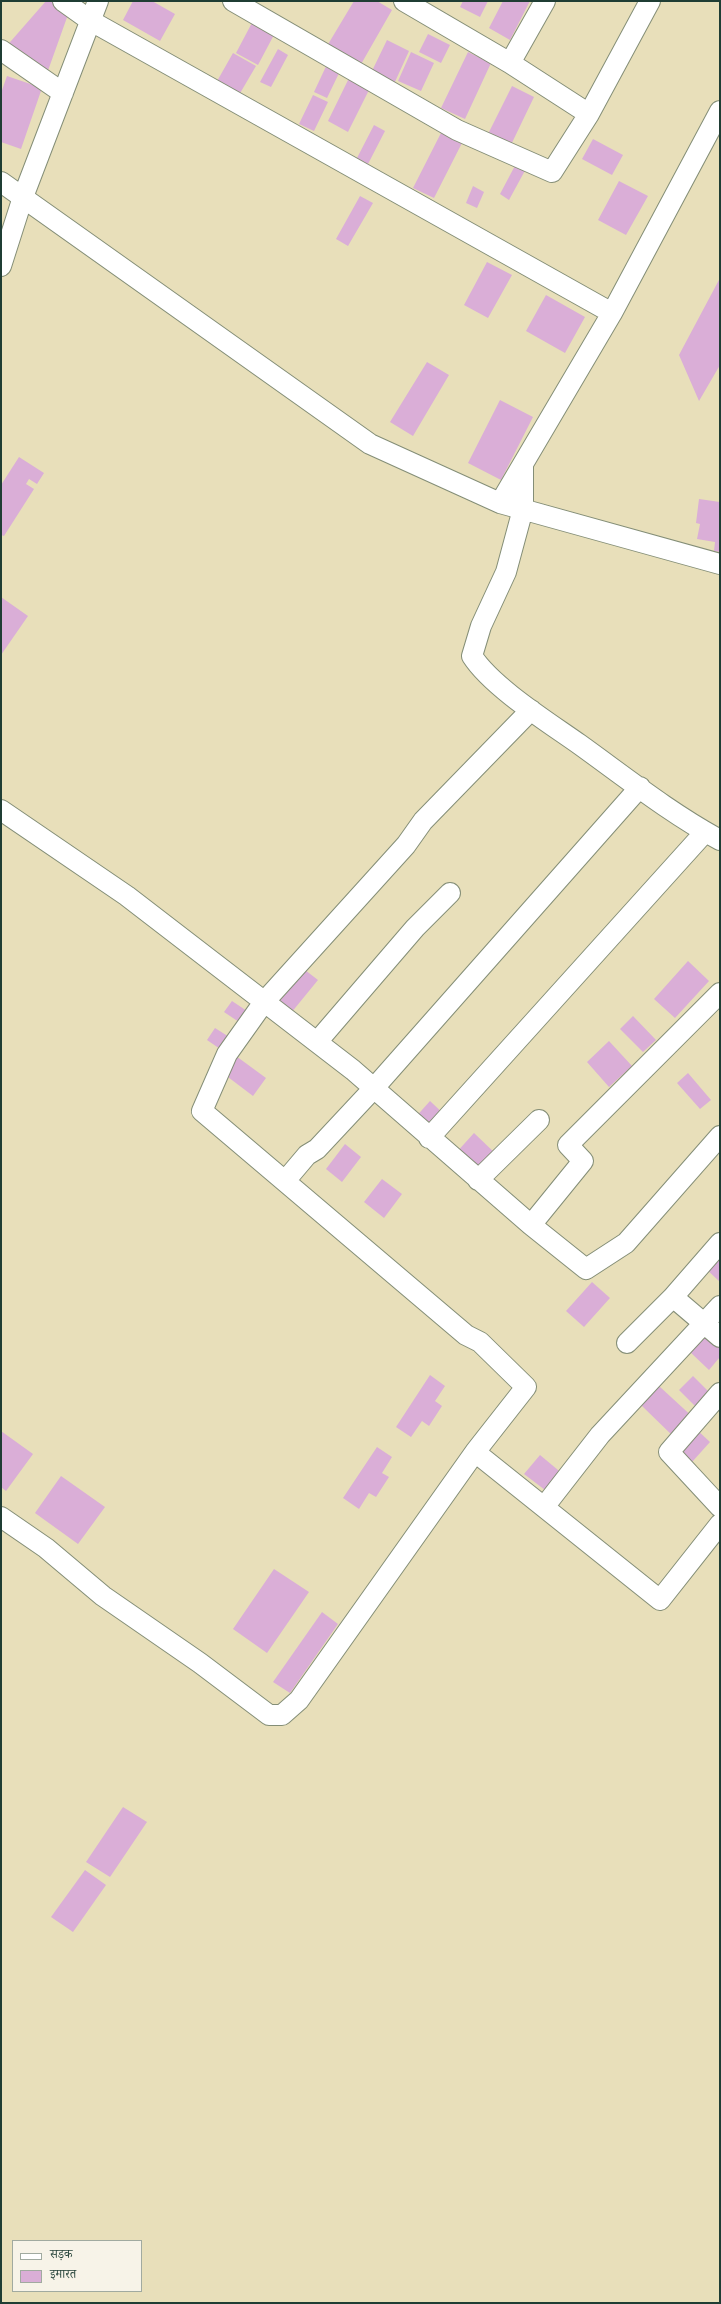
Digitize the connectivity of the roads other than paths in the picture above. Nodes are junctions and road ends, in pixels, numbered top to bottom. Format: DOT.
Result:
graph roads {
  1 [pos="63,1"];
  2 [pos="98,1"];
  3 [pos="233,1"];
  4 [pos="404,1"];
  5 [pos="544,1"];
  6 [pos="650,1"];
  7 [pos="90,21"];
  8 [pos="1,50"];
  9 [pos="510,63"];
  10 [pos="63,93"];
  11 [pos="720,112"];
  12 [pos="589,114"];
  13 [pos="1,182"];
  14 [pos="22,198"];
  15 [pos="1,266"];
  16 [pos="612,313"];
  17 [pos="523,465"];
  18 [pos="500,503"];
  19 [pos="523,509"];
  20 [pos="720,564"];
  21 [pos="531,710"];
  22 [pos="640,787"];
  23 [pos="1,810"];
  24 [pos="712,836"];
  25 [pos="450,892"];
  26 [pos="720,993"];
  27 [pos="264,1002"];
  28 [pos="317,1042"];
  29 [pos="374,1088"];
  30 [pos="539,1120"];
  31 [pos="720,1136"];
  32 [pos="429,1138"];
  33 [pos="478,1180"];
  34 [pos="285,1181"];
  35 [pos="530,1225"];
  36 [pos="720,1243"];
  37 [pos="673,1296"];
  38 [pos="720,1306"];
  39 [pos="705,1323"];
  40 [pos="720,1337"];
  41 [pos="627,1343"];
  42 [pos="720,1393"];
  43 [pos="475,1452"];
  44 [pos="544,1507"];
  45 [pos="720,1507"];
  46 [pos="1,1517"];
  47 [pos="720,1524"];
  1 -- 7 [label="street"];
  2 -- 7 [label="street"];
  3 -- 12 [label="street"];
  4 -- 9 [label="street"];
  5 -- 9 [label="street"];
  6 -- 12 [label="street"];
  7 -- 10 [label="street"];
  7 -- 16 [label="street"];
  8 -- 10 [label="street"];
  9 -- 12 [label="street"];
  10 -- 14 [label="street"];
  11 -- 16 [label="street"];
  13 -- 14 [label="street"];
  14 -- 15 [label="street"];
  14 -- 18 [label="street"];
  16 -- 17 [label="street"];
  17 -- 18 [label="street"];
  17 -- 19 [label="street"];
  18 -- 19 [label="street"];
  19 -- 20 [label="street"];
  19 -- 21 [label="street"];
  21 -- 22 [label="street"];
  21 -- 27 [label="street"];
  22 -- 24 [label="street"];
  22 -- 29 [label="street"];
  23 -- 27 [label="street"];
  24 -- 32 [label="street"];
  25 -- 28 [label="street"];
  26 -- 35 [label="street"];
  27 -- 28 [label="street"];
  27 -- 34 [label="street"];
  28 -- 29 [label="street"];
  29 -- 32 [label="street"];
  29 -- 34 [label="street"];
  30 -- 33 [label="street"];
  31 -- 35 [label="street"];
  32 -- 33 [label="street"];
  33 -- 35 [label="street"];
  34 -- 43 [label="street"];
  36 -- 37 [label="street"];
  37 -- 39 [label="street"];
  37 -- 41 [label="street"];
  38 -- 39 [label="street"];
  39 -- 40 [label="street"];
  39 -- 44 [label="street"];
  42 -- 45 [label="street"];
  43 -- 44 [label="street"];
  43 -- 46 [label="street"];
  44 -- 47 [label="street"];
}
